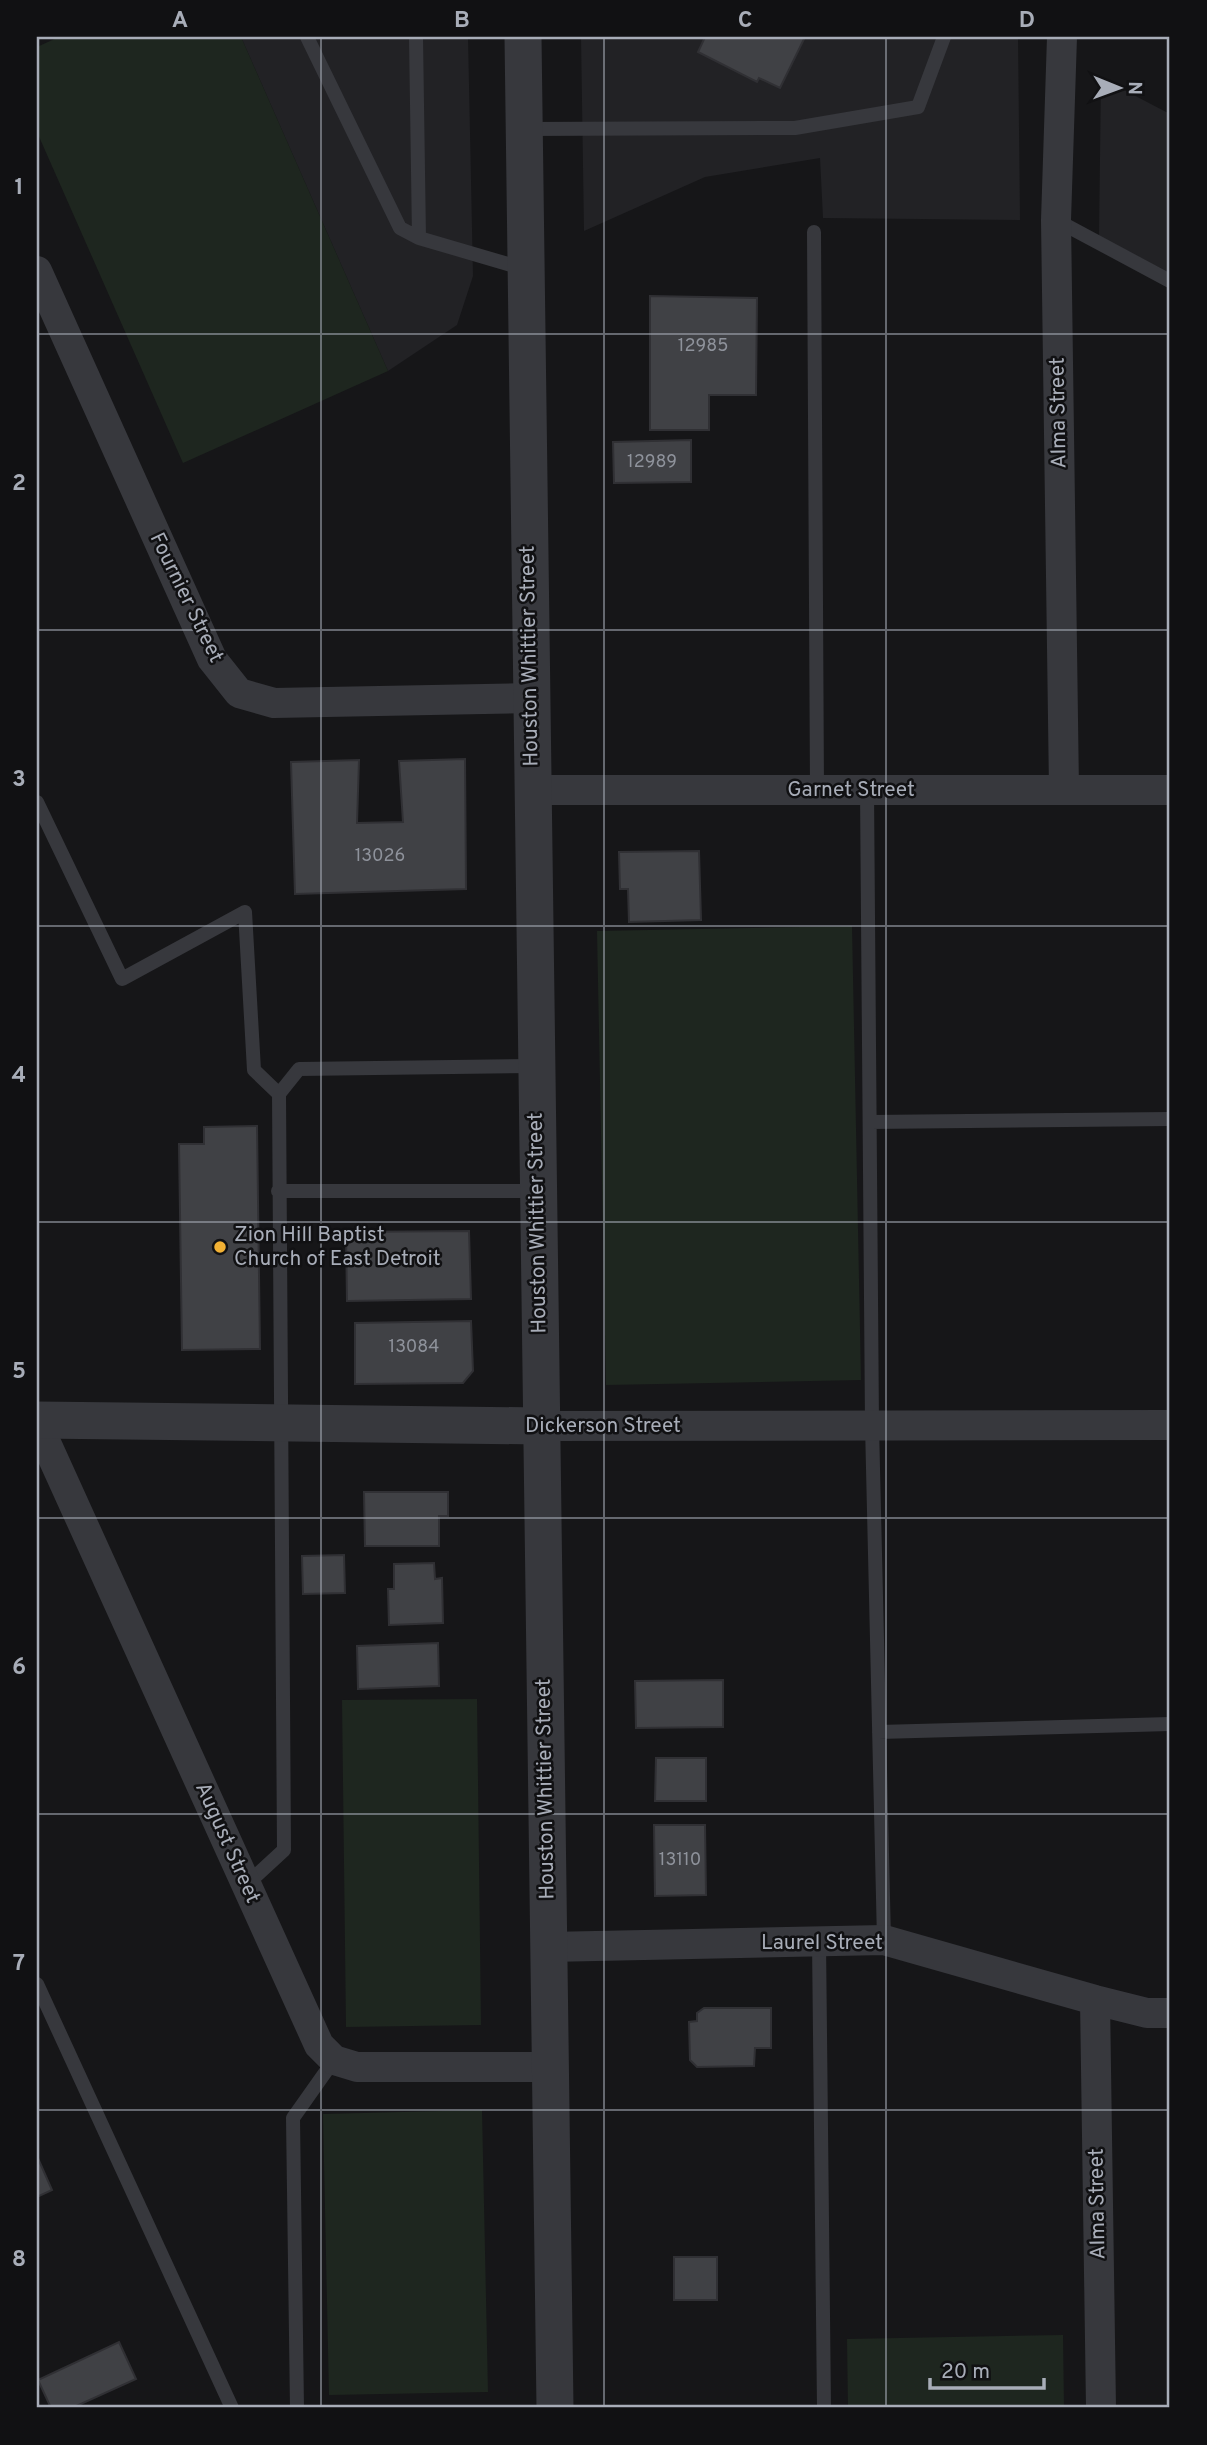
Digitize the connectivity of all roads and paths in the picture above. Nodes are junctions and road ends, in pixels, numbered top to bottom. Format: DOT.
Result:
graph roads {
  1 [pos="307,37"];
  2 [pos="416,37"];
  3 [pos="523,37"];
  4 [pos="944,37"];
  5 [pos="1062,37"];
  6 [pos="524,129"];
  7 [pos="1056,220"];
  8 [pos="814,232"];
  9 [pos="419,238"];
  10 [pos="525,269"];
  11 [pos="37,271"];
  12 [pos="1170,281"];
  13 [pos="530,698"];
  14 [pos="531,790"];
  15 [pos="817,790"];
  16 [pos="867,790"];
  17 [pos="1064,790"];
  18 [pos="1170,790"];
  19 [pos="37,802"];
  20 [pos="536,1066"];
  21 [pos="279,1094"];
  22 [pos="1170,1119"];
  23 [pos="870,1122"];
  24 [pos="278,1191"];
  25 [pos="537,1191"];
  26 [pos="37,1422"];
  27 [pos="279,1423"];
  28 [pos="1170,1425"];
  29 [pos="540,1426"];
  30 [pos="872,1426"];
  31 [pos="1170,1724"];
  32 [pos="879,1732"];
  33 [pos="246,1885"];
  34 [pos="884,1940"];
  35 [pos="819,1941"];
  36 [pos="548,1947"];
  37 [pos="37,1984"];
  38 [pos="1095,2000"];
  39 [pos="1170,2013"];
  40 [pos="334,2060"];
  41 [pos="550,2067"];
  42 [pos="232,2408"];
  43 [pos="296,2408"];
  44 [pos="555,2408"];
  45 [pos="824,2408"];
  46 [pos="1101,2408"];
  1 -- 9 [label="lane"];
  2 -- 9 [label="lane"];
  3 -- 6 [label="street, Houston Whittier Street"];
  4 -- 6 [label="lane"];
  5 -- 7 [label="street, Alma Street"];
  6 -- 10 [label="street, Houston Whittier Street"];
  7 -- 12 [label="lane"];
  7 -- 17 [label="street, Alma Street"];
  8 -- 15 [label="lane"];
  9 -- 10 [label="lane"];
  10 -- 13 [label="street, Houston Whittier Street"];
  11 -- 13 [label="street, Fournier Street"];
  13 -- 14 [label="street, Houston Whittier Street"];
  14 -- 15 [label="street, Garnet Street"];
  14 -- 20 [label="street, Houston Whittier Street"];
  15 -- 16 [label="street, Garnet Street"];
  16 -- 17 [label="street, Garnet Street"];
  16 -- 23 [label="lane"];
  17 -- 18 [label="street, Garnet Street"];
  19 -- 21 [label="lane"];
  20 -- 21 [label="lane"];
  20 -- 25 [label="street, Houston Whittier Street"];
  21 -- 24 [label="lane"];
  22 -- 23 [label="lane"];
  23 -- 30 [label="lane"];
  24 -- 25 [label="lane"];
  24 -- 27 [label="lane"];
  25 -- 29 [label="street, Houston Whittier Street"];
  26 -- 27 [label="street, Dickerson Street"];
  26 -- 33 [label="street, August Street"];
  27 -- 29 [label="street, Dickerson Street"];
  27 -- 33 [label="lane"];
  28 -- 30 [label="street, Dickerson Street"];
  29 -- 30 [label="street, Dickerson Street"];
  29 -- 36 [label="street, Houston Whittier Street"];
  30 -- 32 [label="lane"];
  31 -- 32 [label="lane"];
  32 -- 34 [label="lane"];
  33 -- 40 [label="street, August Street"];
  34 -- 35 [label="street, Laurel Street"];
  34 -- 38 [label="street, Laurel Street"];
  35 -- 36 [label="street, Laurel Street"];
  35 -- 45 [label="lane"];
  36 -- 41 [label="street, Houston Whittier Street"];
  37 -- 42 [label="lane"];
  38 -- 39 [label="street, Laurel Street"];
  38 -- 46 [label="street, Alma Street"];
  40 -- 41 [label="street"];
  40 -- 43 [label="lane"];
  41 -- 44 [label="street, Houston Whittier Street"];
}
